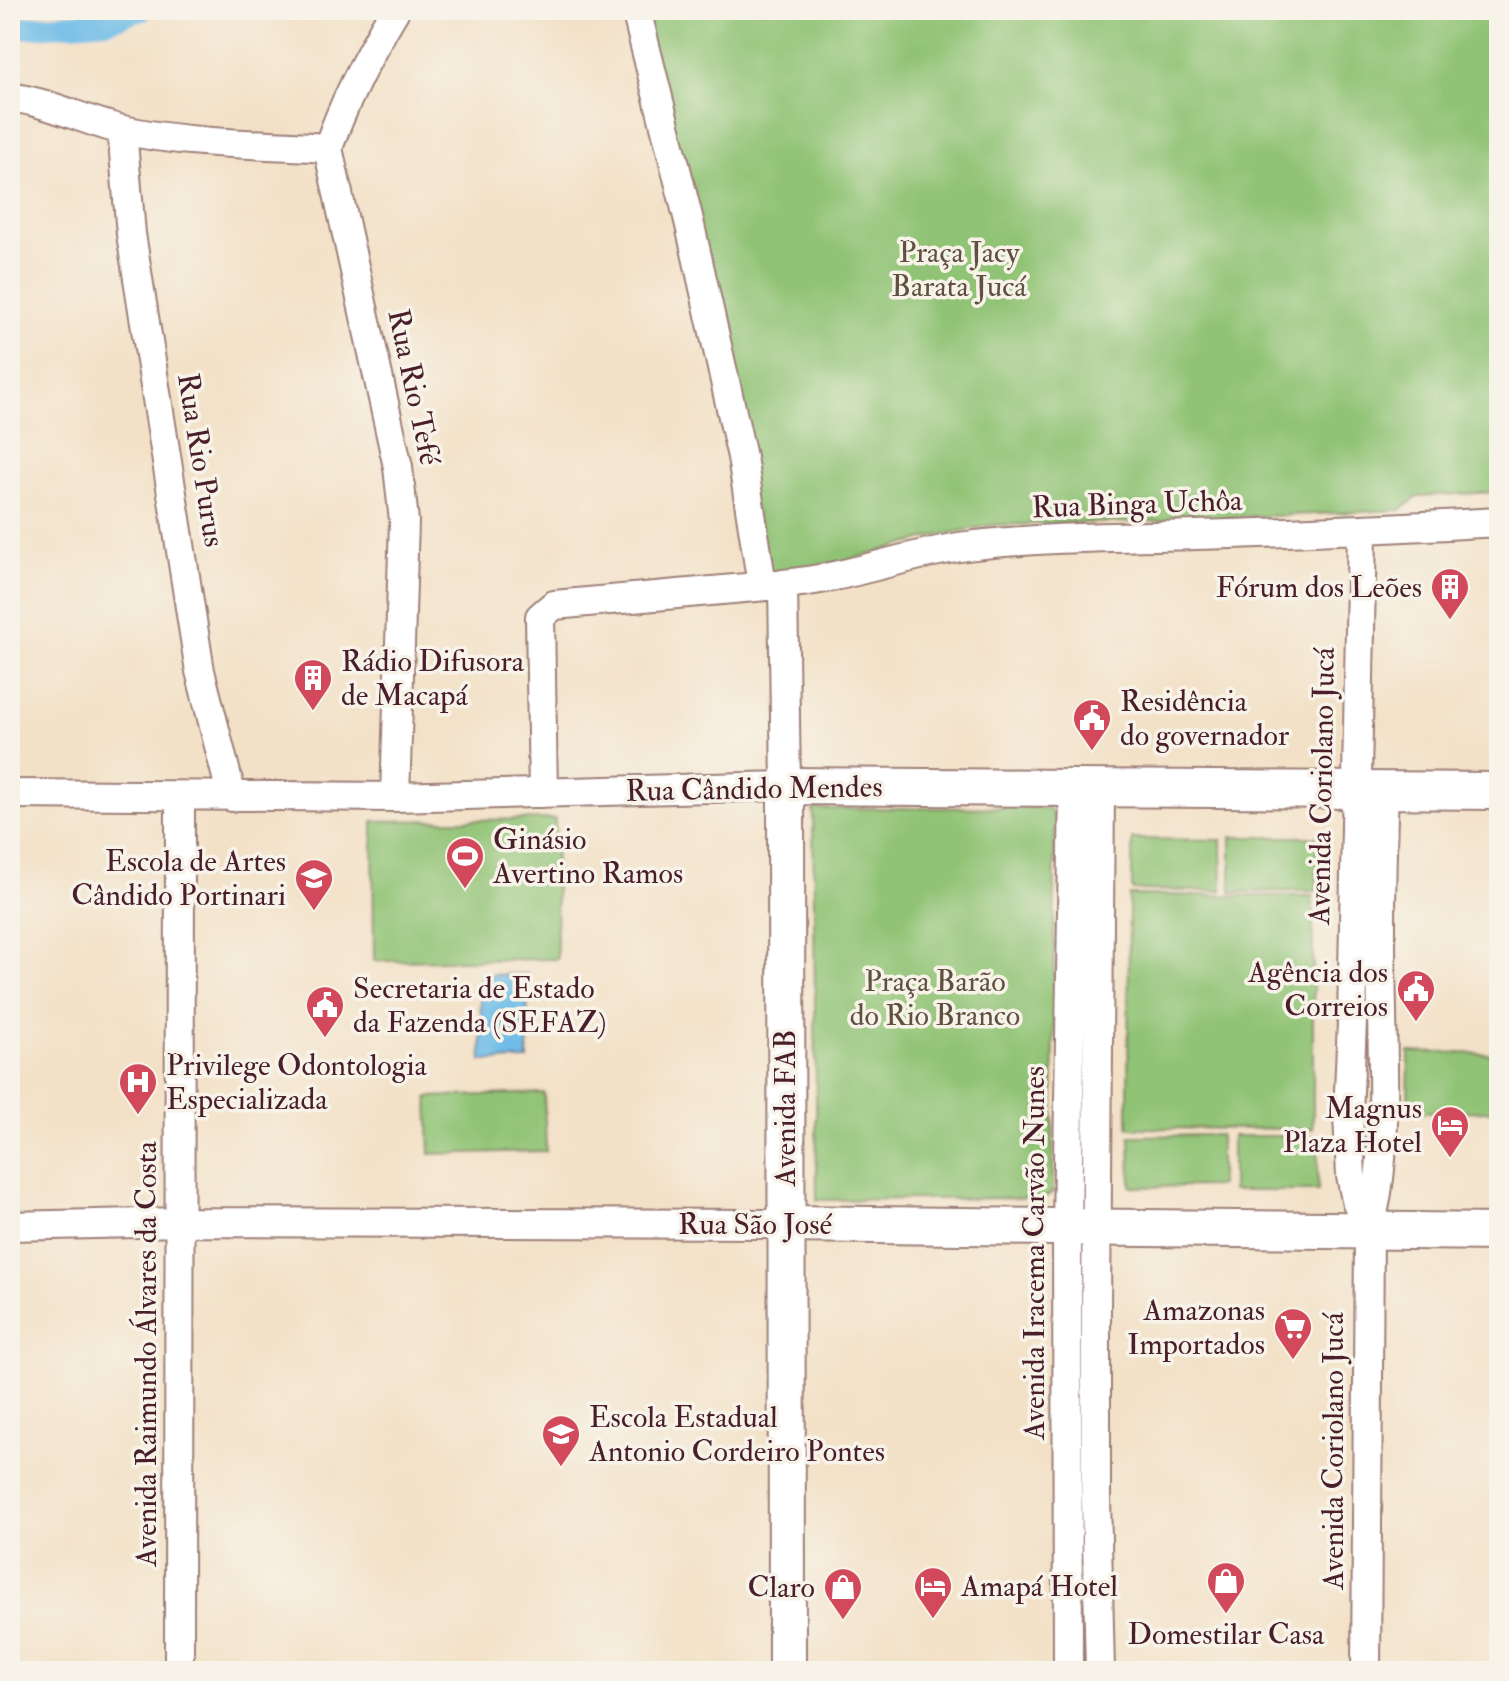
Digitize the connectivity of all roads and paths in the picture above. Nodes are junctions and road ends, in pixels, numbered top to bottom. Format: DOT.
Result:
graph roads {
  1 [pos="395,10"];
  2 [pos="636,10"];
  3 [pos="10,97"];
  4 [pos="122,130"];
  5 [pos="328,148"];
  6 [pos="1499,522"];
  7 [pos="1362,531"];
  8 [pos="772,585"];
  9 [pos="786,786"];
  10 [pos="1087,788"];
  11 [pos="1370,790"];
  12 [pos="1499,791"];
  13 [pos="543,793"];
  14 [pos="10,794"];
  15 [pos="180,797"];
  16 [pos="232,797"];
  17 [pos="395,797"];
  18 [pos="180,1222"];
  19 [pos="785,1224"];
  20 [pos="10,1226"];
  21 [pos="1082,1227"];
  22 [pos="1369,1231"];
  23 [pos="1499,1232"];
  24 [pos="179,1671"];
  25 [pos="787,1671"];
  26 [pos="1068,1671"];
  27 [pos="1100,1671"];
  28 [pos="1366,1671"];
  1 -- 5 [label="street"];
  2 -- 8 [label="street"];
  3 -- 4 [label="street"];
  4 -- 5 [label="street"];
  4 -- 16 [label="street, Rua Rio Purus"];
  5 -- 17 [label="street, Rua Rio Tefé"];
  6 -- 7 [label="street, Rua Binga Uchôa"];
  7 -- 8 [label="street, Rua Binga Uchôa"];
  7 -- 11 [label="street, Avenida Coriolano Jucá"];
  8 -- 9 [label="street"];
  8 -- 13 [label="street, Rua Binga Uchôa"];
  9 -- 10 [label="main road, Rua Cândido Mendes"];
  9 -- 13 [label="street, Rua Cândido Mendes"];
  9 -- 19 [label="main road, Avenida FAB"];
  10 -- 11 [label="main road, Rua Cândido Mendes"];
  10 -- 21 [label="street, Avenida Iracema Carvão Nunes"];
  11 -- 12 [label="main road, Rua Cândido Mendes"];
  11 -- 22 [label="street, Avenida Coriolano Jucá"];
  13 -- 17 [label="street, Rua Cândido Mendes"];
  14 -- 15 [label="street, Rua Cândido Mendes"];
  15 -- 16 [label="street, Rua Cândido Mendes"];
  15 -- 18 [label="street, Avenida Raimundo Álvares da Costa"];
  16 -- 17 [label="street, Rua Cândido Mendes"];
  18 -- 19 [label="street, Rua São José"];
  18 -- 20 [label="street, Rua São José"];
  18 -- 24 [label="street, Avenida Raimundo Álvares da Costa"];
  19 -- 21 [label="main road, Rua São José"];
  19 -- 25 [label="main road, Avenida FAB"];
  21 -- 22 [label="main road, Rua São José"];
  21 -- 26 [label="street, Avenida Iracema Carvão Nunes"];
  21 -- 27 [label="street, Avenida Iracema Carvão Nunes"];
  22 -- 23 [label="main road, Rua São José"];
  22 -- 28 [label="street, Avenida Coriolano Jucá"];
}
